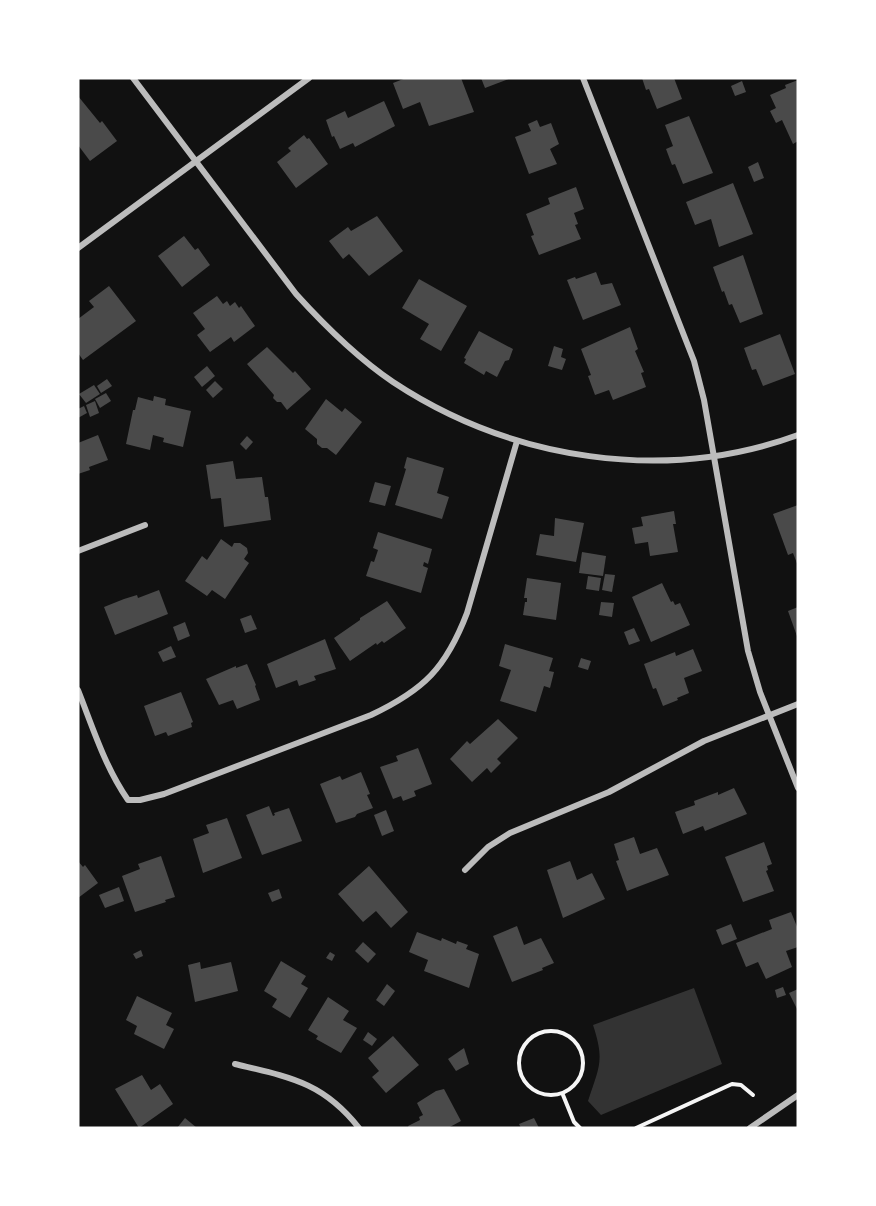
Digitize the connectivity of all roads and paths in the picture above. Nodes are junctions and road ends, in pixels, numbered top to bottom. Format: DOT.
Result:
graph roads {
  1 [pos="133,78"];
  2 [pos="309,78"];
  3 [pos="584,78"];
  4 [pos="196,161"];
  5 [pos="78,248"];
  6 [pos="798,435"];
  7 [pos="517,441"];
  8 [pos="714,455"];
  9 [pos="145,525"];
  10 [pos="78,551"];
  11 [pos="78,690"];
  12 [pos="798,704"];
  13 [pos="769,715"];
  14 [pos="798,788"];
  15 [pos="465,870"];
  16 [pos="236,1064"];
  17 [pos="562,1095"];
  18 [pos="753,1095"];
  19 [pos="798,1095"];
  20 [pos="359,1128"];
  21 [pos="580,1128"];
  22 [pos="636,1128"];
  23 [pos="750,1128"];
  1 -- 4 [label="street"];
  2 -- 4 [label="street"];
  3 -- 8 [label="street"];
  4 -- 5 [label="street"];
  4 -- 7 [label="street"];
  6 -- 8 [label="street"];
  7 -- 8 [label="street"];
  7 -- 11 [label="street"];
  8 -- 13 [label="street"];
  9 -- 10 [label="street"];
  12 -- 13 [label="street"];
  13 -- 14 [label="street"];
  13 -- 15 [label="street"];
  16 -- 20 [label="street"];
  17 -- 17 [label="path"];
  17 -- 21 [label="path"];
  18 -- 22 [label="path"];
  19 -- 23 [label="street"];
}
